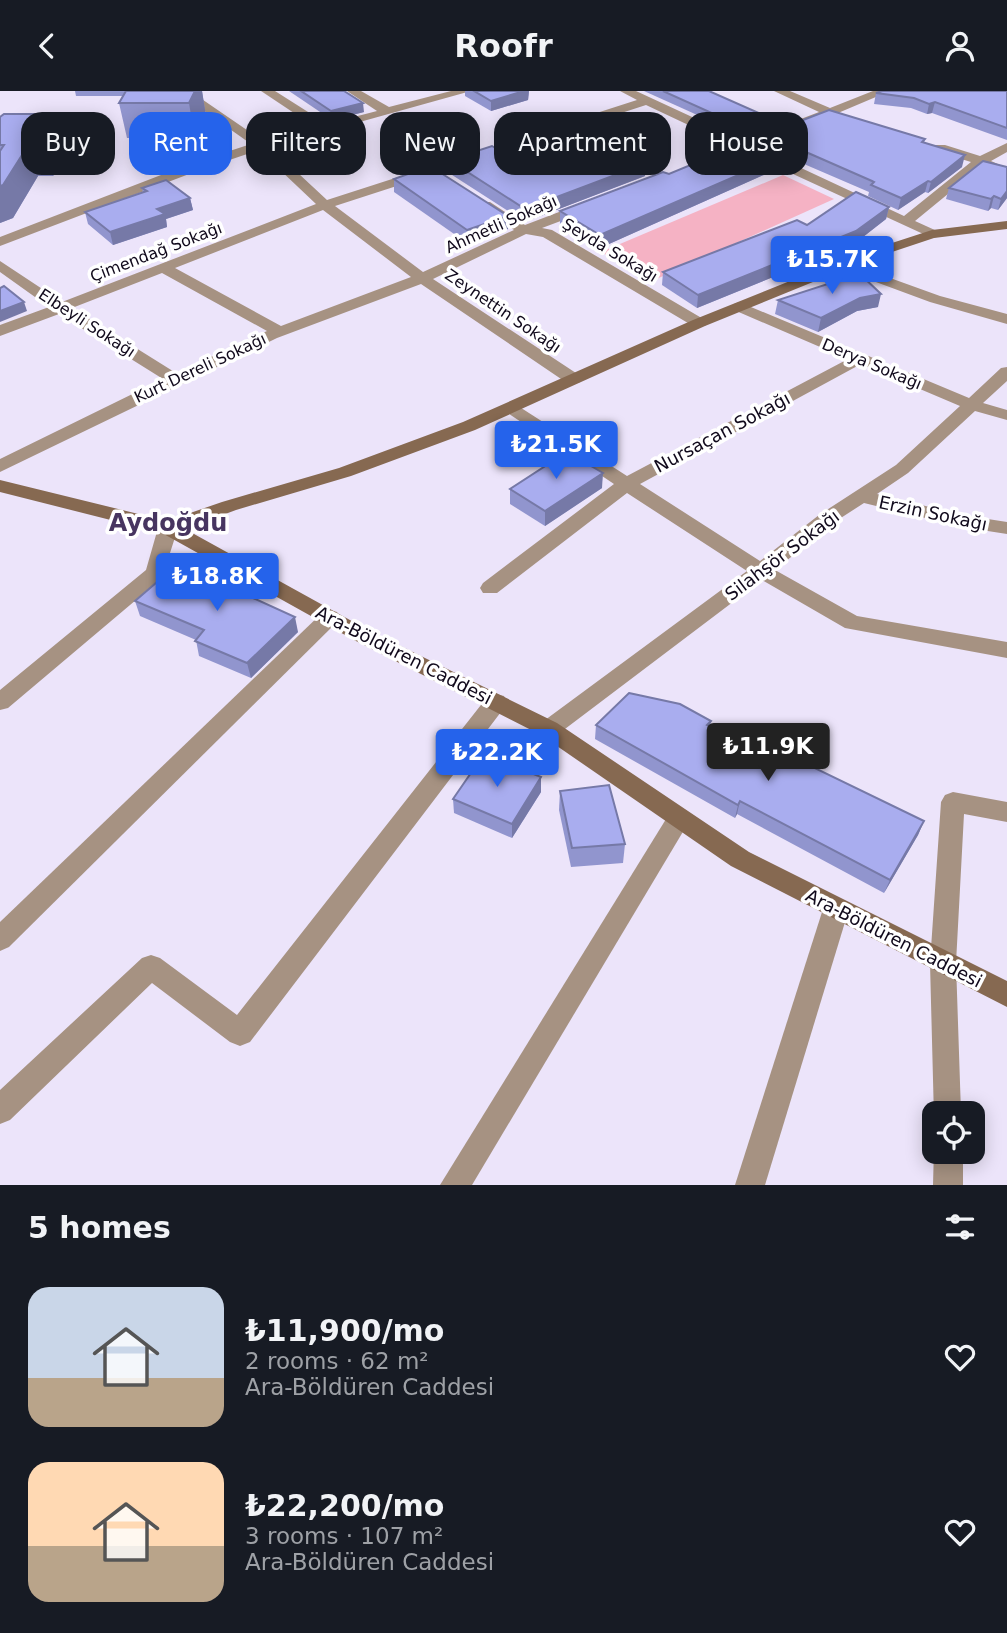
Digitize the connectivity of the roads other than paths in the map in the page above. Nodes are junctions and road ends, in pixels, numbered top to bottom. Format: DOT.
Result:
graph roads {
  1 [pos="182,91"];
  2 [pos="267,91"];
  3 [pos="353,91"];
  4 [pos="465,91"];
  5 [pos="626,91"];
  6 [pos="780,91"];
  7 [pos="884,91"];
  8 [pos="441,94"];
  9 [pos="647,101"];
  10 [pos="300,112"];
  11 [pos="388,112"];
  12 [pos="827,112"];
  13 [pos="685,119"];
  14 [pos="808,120"];
  15 [pos="852,120"];
  16 [pos="246,135"];
  17 [pos="929,145"];
  18 [pos="1007,147"];
  19 [pos="246,150"];
  20 [pos="480,154"];
  21 [pos="981,161"];
  22 [pos="1007,173"];
  23 [pos="293,175"];
  24 [pos="415,175"];
  25 [pos="438,175"];
  26 [pos="806,175"];
  27 [pos="451,184"];
  28 [pos="472,197"];
  29 [pos="601,201"];
  30 [pos="325,205"];
  31 [pos="908,221"];
  32 [pos="1007,225"];
  33 [pos="524,230"];
  34 [pos="932,234"];
  35 [pos="0,242"];
  36 [pos="0,265"];
  37 [pos="843,265"];
  38 [pos="164,268"];
  39 [pos="422,278"];
  40 [pos="406,283"];
  41 [pos="61,307"];
  42 [pos="738,307"];
  43 [pos="1007,319"];
  44 [pos="699,323"];
  45 [pos="0,331"];
  46 [pos="280,332"];
  47 [pos="859,359"];
  48 [pos="1007,372"];
  49 [pos="175,379"];
  50 [pos="573,379"];
  51 [pos="972,405"];
  52 [pos="509,408"];
  53 [pos="1007,415"];
  54 [pos="0,466"];
  55 [pos="626,484"];
  56 [pos="0,485"];
  57 [pos="860,496"];
  58 [pos="167,528"];
  59 [pos="1007,528"];
  60 [pos="761,571"];
  61 [pos="489,588"];
  62 [pos="330,617"];
  63 [pos="1007,650"];
  64 [pos="0,702"];
  65 [pos="496,702"];
  66 [pos="549,729"];
  67 [pos="1007,812"];
  68 [pos="679,818"];
  69 [pos="836,909"];
  70 [pos="0,939"];
  71 [pos="943,963"];
  72 [pos="1007,995"];
  73 [pos="947,1101"];
  74 [pos="0,1110"];
  75 [pos="947,1164"];
  76 [pos="456,1185"];
  77 [pos="750,1185"];
  78 [pos="948,1185"];
  1 -- 16 [label="street, Zeynettin Sokağı"];
  2 -- 10 [label="street"];
  3 -- 11 [label="street"];
  4 -- 8 [label="street"];
  5 -- 9 [label="street"];
  6 -- 12 [label="street"];
  7 -- 12 [label="street"];
  8 -- 11 [label="street"];
  9 -- 13 [label="street"];
  9 -- 20 [label="street, Çimendağ Sokağı"];
  12 -- 14 [label="street"];
  12 -- 15 [label="street"];
  17 -- 21 [label="street"];
  18 -- 21 [label="street"];
  19 -- 35 [label="street"];
  21 -- 22 [label="street"];
  21 -- 31 [label="street"];
  23 -- 30 [label="street, Zeynettin Sokağı"];
  24 -- 30 [label="street, Çimendağ Sokağı"];
  25 -- 27 [label="street"];
  26 -- 31 [label="street"];
  28 -- 33 [label="street, Şeyda Sokağı"];
  29 -- 33 [label="street, Ahmetli Sokağı"];
  30 -- 38 [label="street, Çimendağ Sokağı"];
  30 -- 39 [label="street, Zeynettin Sokağı"];
  31 -- 34 [label="street"];
  32 -- 34 [label="street"];
  33 -- 39 [label="street, Ahmetli Sokağı"];
  33 -- 44 [label="street, Şeyda Sokağı"];
  34 -- 37 [label="street"];
  36 -- 41 [label="street, Elbeyli Sokağı"];
  37 -- 42 [label="street"];
  37 -- 43 [label="street"];
  38 -- 41 [label="street, Çimendağ Sokağı"];
  38 -- 46 [label="street"];
  39 -- 40 [label="street, Ahmetli Sokağı"];
  39 -- 50 [label="street, Zeynettin Sokağı"];
  40 -- 46 [label="street, Kurt Dereli Sokağı"];
  41 -- 45 [label="street, Çimendağ Sokağı"];
  41 -- 49 [label="street, Elbeyli Sokağı"];
  42 -- 44 [label="street"];
  42 -- 47 [label="street, Derya Sokağı"];
  44 -- 50 [label="street"];
  46 -- 49 [label="street, Kurt Dereli Sokağı"];
  47 -- 51 [label="street, Derya Sokağı"];
  47 -- 55 [label="street, Nursaçan Sokağı"];
  48 -- 51 [label="street, Silahşör Sokağı"];
  49 -- 54 [label="street, Kurt Dereli Sokağı"];
  50 -- 52 [label="street"];
  51 -- 53 [label="street, Derya Sokağı"];
  51 -- 57 [label="street, Silahşör Sokağı"];
  52 -- 55 [label="street"];
  52 -- 58 [label="street"];
  55 -- 60 [label="street"];
  55 -- 61 [label="street, Nursaçan Sokağı"];
  56 -- 58 [label="street, Ara-Böldüren Caddesi"];
  57 -- 59 [label="street, Erzin Sokağı"];
  57 -- 60 [label="street, Silahşör Sokağı"];
  58 -- 62 [label="street, Ara-Böldüren Caddesi"];
  58 -- 64 [label="street"];
  60 -- 63 [label="street"];
  60 -- 66 [label="street, Silahşör Sokağı"];
  62 -- 65 [label="street, Ara-Böldüren Caddesi"];
  62 -- 70 [label="street"];
  65 -- 66 [label="street, Ara-Böldüren Caddesi"];
  65 -- 74 [label="street"];
  66 -- 68 [label="street, Ara-Böldüren Caddesi"];
  67 -- 71 [label="street"];
  68 -- 69 [label="street, Ara-Böldüren Caddesi"];
  68 -- 76 [label="street"];
  69 -- 71 [label="street, Ara-Böldüren Caddesi"];
  69 -- 77 [label="street"];
  71 -- 72 [label="street, Ara-Böldüren Caddesi"];
  71 -- 73 [label="street"];
  75 -- 78 [label="street"];
}
